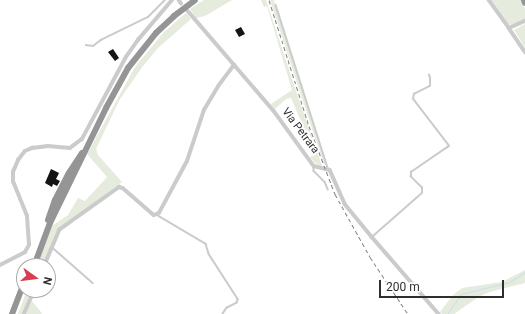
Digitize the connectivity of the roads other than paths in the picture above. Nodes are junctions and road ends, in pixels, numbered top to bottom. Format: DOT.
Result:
graph roads {
  1 [pos="165,0"];
  2 [pos="172,0"];
  3 [pos="195,0"];
  4 [pos="489,0"];
  5 [pos="276,5"];
  6 [pos="188,12"];
  7 [pos="525,21"];
  8 [pos="509,28"];
  9 [pos="86,45"];
  10 [pos="525,52"];
  11 [pos="234,65"];
  12 [pos="429,75"];
  13 [pos="92,137"];
  14 [pos="314,166"];
  15 [pos="328,168"];
  16 [pos="328,189"];
  17 [pos="157,215"];
  18 [pos="372,237"];
  19 [pos="52,247"];
  20 [pos="33,258"];
  21 [pos="37,258"];
  22 [pos="47,258"];
  23 [pos="0,265"];
  24 [pos="93,283"];
  25 [pos="18,298"];
  26 [pos="21,298"];
  27 [pos="31,298"];
  28 [pos="12,314"];
  29 [pos="15,314"];
  30 [pos="24,314"];
  31 [pos="223,314"];
  32 [pos="439,314"];
  1 -- 9 [label="lane"];
  2 -- 23 [label="street"];
  3 -- 13 [label="highway"];
  4 -- 8 [label="street"];
  5 -- 15 [label="lane"];
  6 -- 11 [label="street, Via Petrara"];
  7 -- 8 [label="street"];
  8 -- 10 [label="street"];
  11 -- 14 [label="street, Via Petrara"];
  11 -- 17 [label="street"];
  12 -- 18 [label="lane"];
  13 -- 20 [label="highway"];
  13 -- 21 [label="highway"];
  14 -- 15 [label="street, Via Petrara"];
  14 -- 16 [label="lane"];
  15 -- 18 [label="street"];
  17 -- 19 [label="street"];
  17 -- 31 [label="lane"];
  18 -- 32 [label="street"];
  19 -- 22 [label="street"];
  19 -- 24 [label="lane"];
  25 -- 28 [label="highway"];
  26 -- 29 [label="highway"];
  27 -- 30 [label="street"];
}
